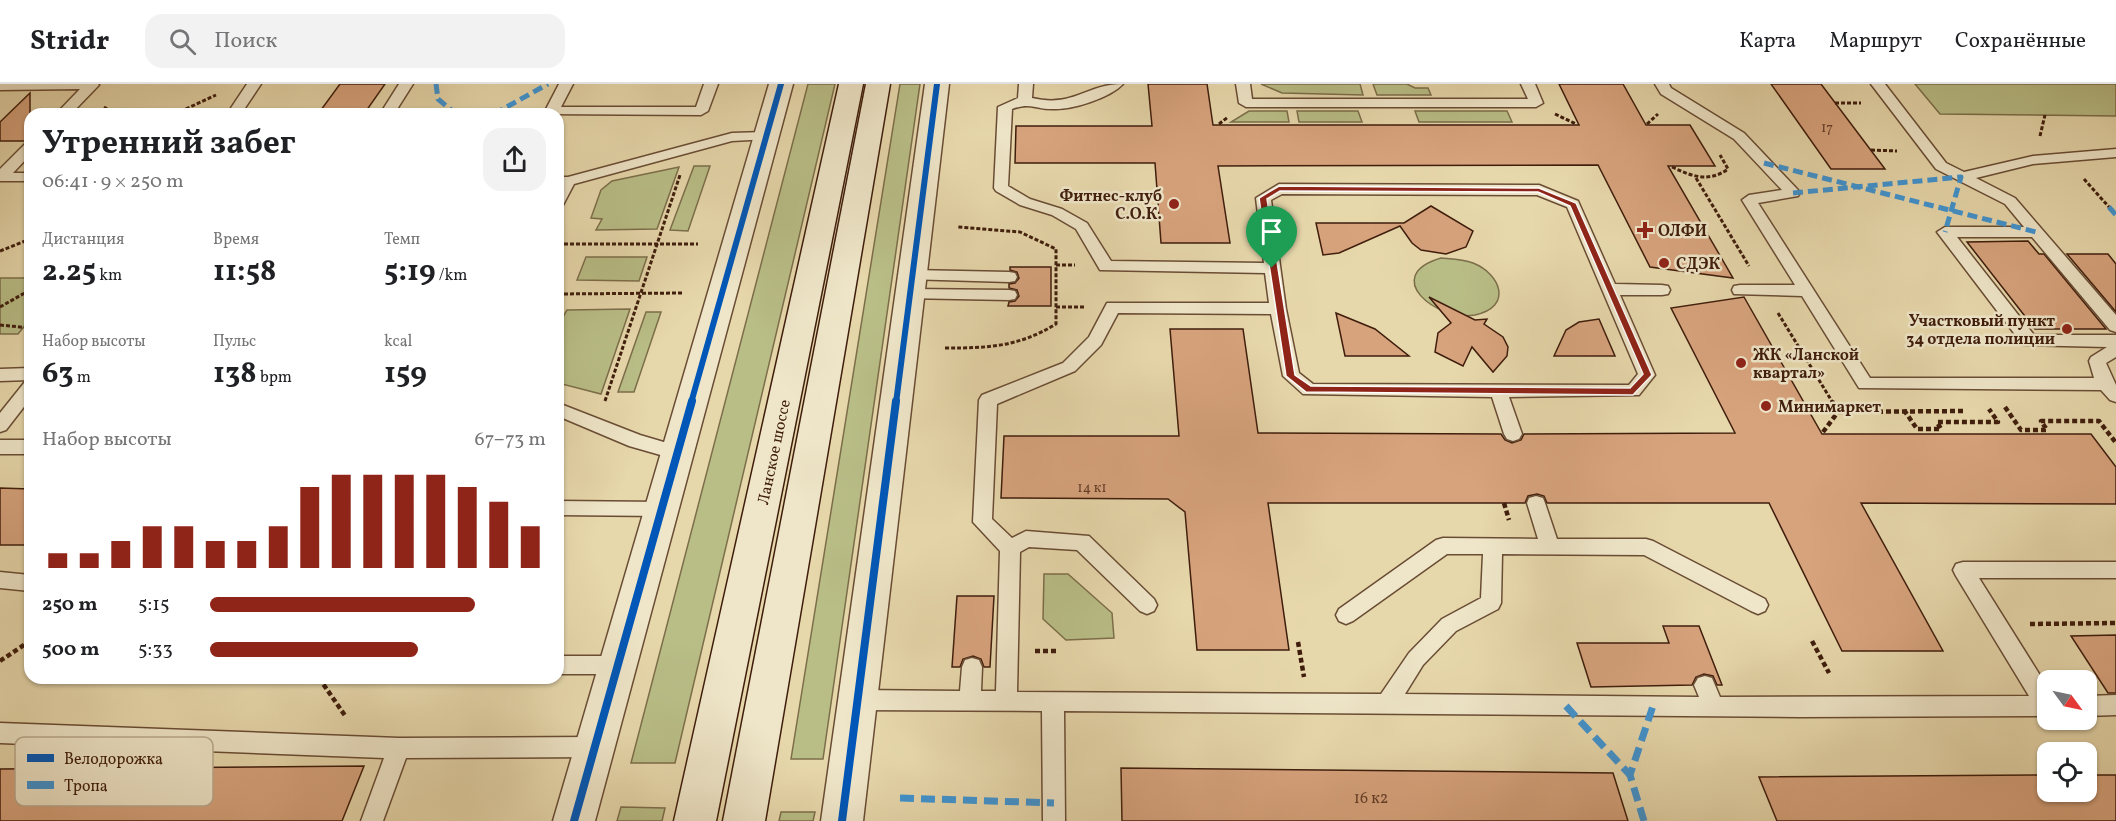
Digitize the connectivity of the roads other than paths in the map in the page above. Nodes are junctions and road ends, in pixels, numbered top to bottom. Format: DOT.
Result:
graph roads {
  1 [pos="254,84"];
  2 [pos="406,84"];
  3 [pos="566,84"];
  4 [pos="711,84"];
  5 [pos="781,84"];
  6 [pos="851,84"];
  7 [pos="878,84"];
  8 [pos="937,84"];
  9 [pos="1116,84"];
  10 [pos="1243,84"];
  11 [pos="1528,84"];
  12 [pos="1662,84"];
  13 [pos="1878,84"];
  14 [pos="0,86"];
  15 [pos="1026,92"];
  16 [pos="69,108"];
  17 [pos="238,108"];
  18 [pos="391,108"];
  19 [pos="554,108"];
  20 [pos="564,111"];
  21 [pos="766,136"];
  22 [pos="24,153"];
  23 [pos="2116,153"];
  24 [pos="0,177"];
  25 [pos="24,177"];
  26 [pos="1961,177"];
  27 [pos="564,181"];
  28 [pos="2036,232"];
  29 [pos="1272,268"];
  30 [pos="1009,277"];
  31 [pos="911,284"];
  32 [pos="1610,289"];
  33 [pos="1662,290"];
  34 [pos="1740,290"];
  35 [pos="1806,291"];
  36 [pos="1009,295"];
  37 [pos="1278,309"];
  38 [pos="2116,326"];
  39 [pos="2116,340"];
  40 [pos="2116,349"];
  41 [pos="24,374"];
  42 [pos="0,375"];
  43 [pos="1498,390"];
  44 [pos="2111,390"];
  45 [pos="24,395"];
  46 [pos="564,411"];
  47 [pos="0,425"];
  48 [pos="1513,434"];
  49 [pos="0,447"];
  50 [pos="24,447"];
  51 [pos="678,453"];
  52 [pos="1536,503"];
  53 [pos="564,508"];
  54 [pos="662,509"];
  55 [pos="1550,545"];
  56 [pos="1493,546"];
  57 [pos="1010,548"];
  58 [pos="2116,570"];
  59 [pos="0,580"];
  60 [pos="24,582"];
  61 [pos="1758,605"];
  62 [pos="1147,606"];
  63 [pos="1346,615"];
  64 [pos="564,665"];
  65 [pos="618,665"];
  66 [pos="972,668"];
  67 [pos="1704,685"];
  68 [pos="2037,690"];
  69 [pos="858,700"];
  70 [pos="970,701"];
  71 [pos="1006,701"];
  72 [pos="1053,702"];
  73 [pos="1386,705"];
  74 [pos="2116,705"];
  75 [pos="1713,706"];
  76 [pos="2037,706"];
  77 [pos="2097,706"];
  78 [pos="0,733"];
  79 [pos="113,737"];
  80 [pos="213,741"];
  81 [pos="595,747"];
  82 [pos="399,748"];
  83 [pos="372,821"];
  84 [pos="574,821"];
  85 [pos="695,821"];
  86 [pos="744,821"];
  87 [pos="842,821"];
  88 [pos="1054,821"];
  1 -- 17 [label="lane"];
  2 -- 18 [label="lane"];
  3 -- 19 [label="lane"];
  4 -- 20 [label="lane"];
  5 -- 21 [label="street"];
  6 -- 85 [label="street, Ланское шоссе"];
  7 -- 86 [label="street"];
  8 -- 31 [label="street"];
  9 -- 15 [label="lane"];
  10 -- 11 [label="lane"];
  12 -- 35 [label="lane"];
  13 -- 26 [label="lane"];
  14 -- 16 [label="lane"];
  15 -- 29 [label="lane"];
  21 -- 27 [label="lane"];
  21 -- 51 [label="street"];
  22 -- 24 [label="lane"];
  23 -- 26 [label="lane"];
  24 -- 25 [label="lane"];
  26 -- 28 [label="lane"];
  28 -- 38 [label="lane"];
  28 -- 39 [label="lane"];
  29 -- 32 [label="lane"];
  29 -- 37 [label="lane"];
  30 -- 31 [label="lane"];
  31 -- 36 [label="lane"];
  31 -- 69 [label="street"];
  32 -- 33 [label="lane"];
  32 -- 43 [label="lane"];
  34 -- 35 [label="lane"];
  35 -- 44 [label="lane"];
  37 -- 43 [label="lane"];
  37 -- 57 [label="lane"];
  40 -- 44 [label="lane"];
  41 -- 42 [label="lane"];
  43 -- 48 [label="lane"];
  45 -- 47 [label="lane"];
  46 -- 51 [label="lane"];
  49 -- 50 [label="lane"];
  51 -- 54 [label="street"];
  52 -- 55 [label="lane"];
  53 -- 54 [label="lane"];
  54 -- 65 [label="street"];
  55 -- 56 [label="lane"];
  55 -- 61 [label="lane"];
  56 -- 63 [label="lane"];
  56 -- 73 [label="lane"];
  57 -- 62 [label="lane"];
  57 -- 71 [label="lane"];
  58 -- 68 [label="lane"];
  59 -- 60 [label="lane"];
  64 -- 65 [label="lane"];
  65 -- 81 [label="street"];
  66 -- 70 [label="lane"];
  67 -- 75 [label="lane"];
  69 -- 70 [label="lane"];
  69 -- 87 [label="street"];
  70 -- 71 [label="lane"];
  71 -- 72 [label="lane"];
  72 -- 73 [label="lane"];
  72 -- 88 [label="lane"];
  73 -- 75 [label="lane"];
  74 -- 77 [label="lane"];
  75 -- 76 [label="lane"];
  78 -- 79 [label="lane"];
  80 -- 82 [label="lane"];
  81 -- 82 [label="lane"];
  81 -- 84 [label="street"];
  82 -- 83 [label="lane"];
}
